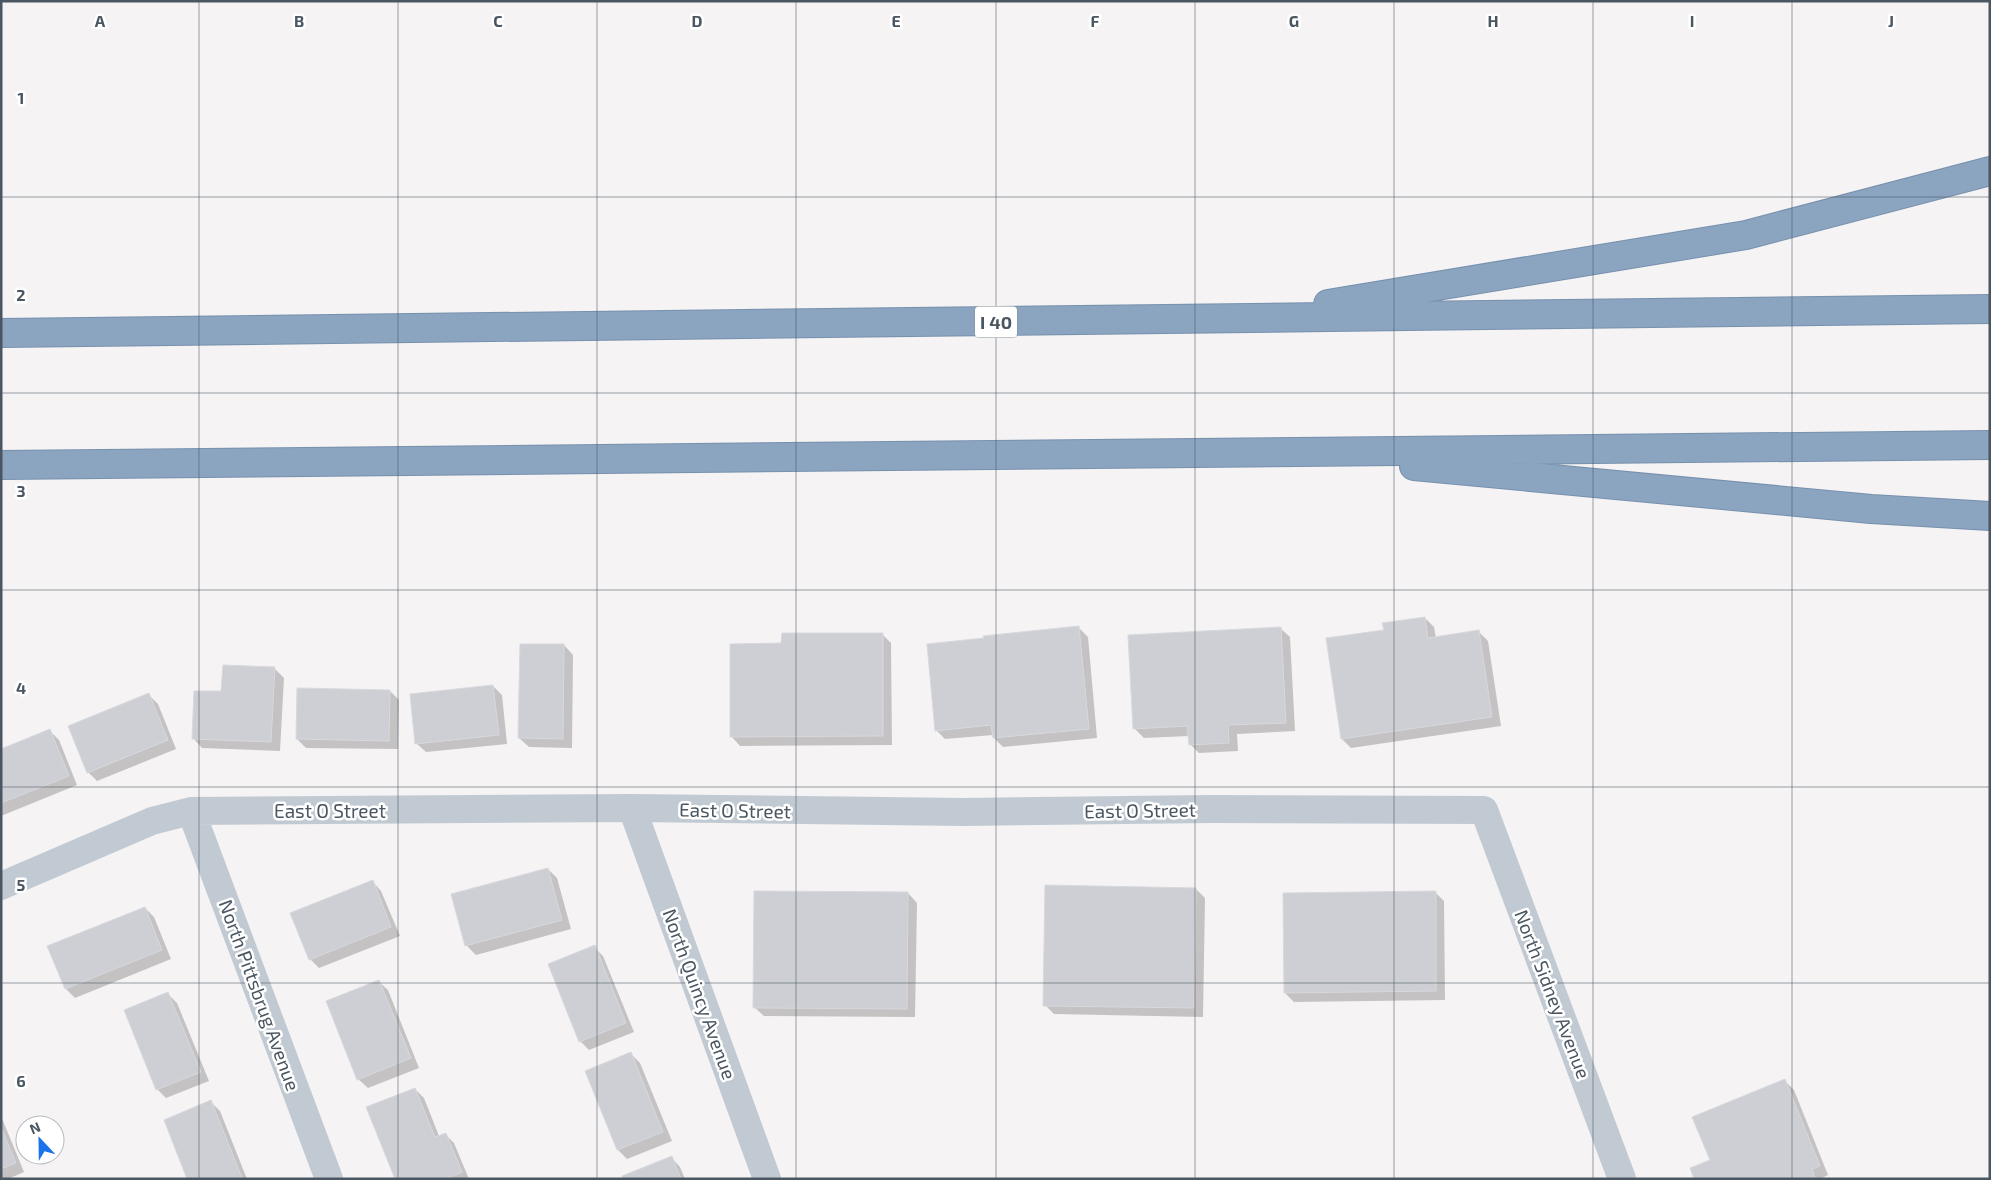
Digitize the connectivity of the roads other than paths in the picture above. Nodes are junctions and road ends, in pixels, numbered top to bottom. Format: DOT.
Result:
graph roads {
  1 [pos="1990,171"];
  2 [pos="1990,309"];
  3 [pos="1237,319"];
  4 [pos="1,333"];
  5 [pos="1990,445"];
  6 [pos="1265,451"];
  7 [pos="1,465"];
  8 [pos="1990,516"];
  9 [pos="632,808"];
  10 [pos="191,810"];
  11 [pos="1484,810"];
  12 [pos="1,886"];
  13 [pos="329,1179"];
  14 [pos="768,1179"];
  15 [pos="1622,1179"];
  1 -- 3 [label="highway"];
  2 -- 3 [label="highway, I 40"];
  3 -- 4 [label="highway, I 40"];
  5 -- 6 [label="highway"];
  6 -- 7 [label="highway"];
  6 -- 8 [label="highway"];
  9 -- 10 [label="street, East O Street"];
  9 -- 11 [label="street, East O Street"];
  9 -- 14 [label="street, North Quincy Avenue"];
  10 -- 12 [label="street, East O Street"];
  10 -- 13 [label="street, North Pittsbrug Avenue"];
  11 -- 15 [label="street, North Sidney Avenue"];
}
